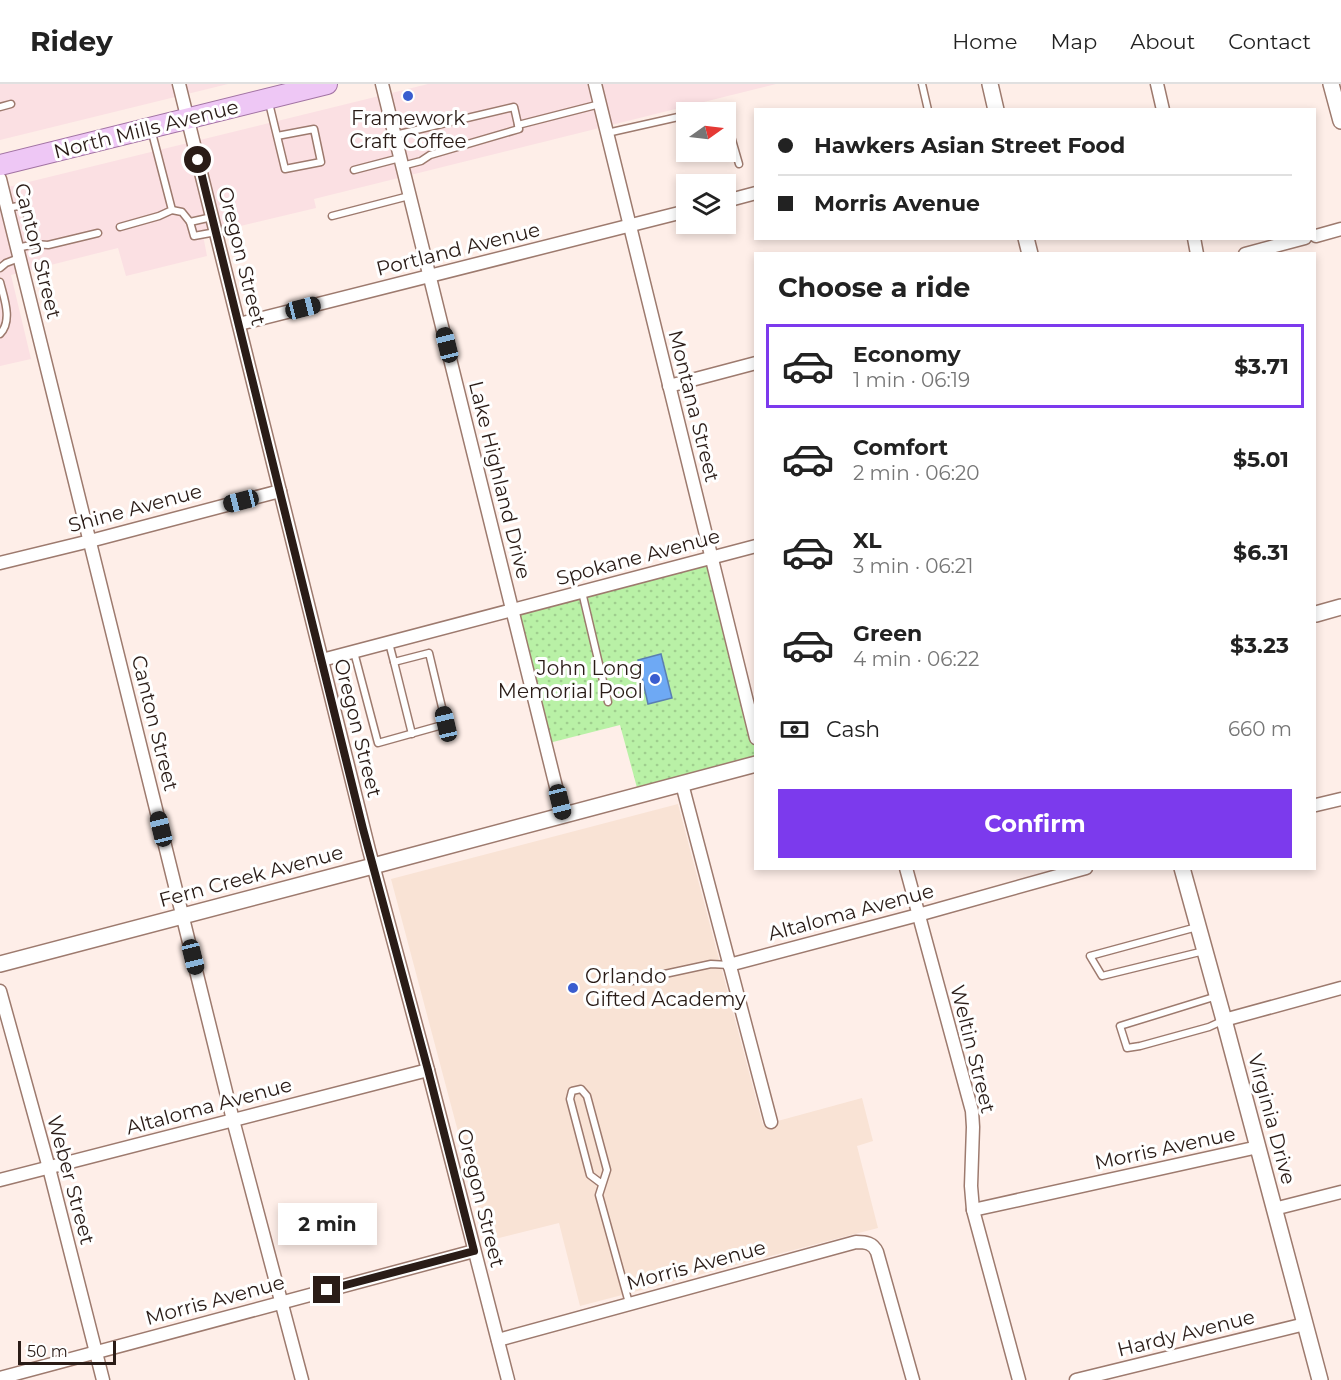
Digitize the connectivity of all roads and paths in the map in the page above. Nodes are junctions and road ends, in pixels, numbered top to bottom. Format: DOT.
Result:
graph roads {
  1 [pos="179,84"];
  2 [pos="327,84"];
  3 [pos="382,84"];
  4 [pos="595,84"];
  5 [pos="922,84"];
  6 [pos="990,84"];
  7 [pos="1157,84"];
  8 [pos="1332,84"];
  9 [pos="268,99"];
  10 [pos="10,104"];
  11 [pos="600,104"];
  12 [pos="0,107"];
  13 [pos="928,108"];
  14 [pos="996,108"];
  15 [pos="1163,108"];
  16 [pos="676,117"];
  17 [pos="188,120"];
  18 [pos="1341,121"];
  19 [pos="518,125"];
  20 [pos="151,129"];
  21 [pos="607,133"];
  22 [pos="395,135"];
  23 [pos="277,136"];
  24 [pos="736,153"];
  25 [pos="401,162"];
  26 [pos="739,164"];
  27 [pos="0,165"];
  28 [pos="354,170"];
  29 [pos="0,178"];
  30 [pos="754,194"];
  31 [pos="410,196"];
  32 [pos="736,198"];
  33 [pos="7,208"];
  34 [pos="172,210"];
  35 [pos="676,214"];
  36 [pos="332,216"];
  37 [pos="212,218"];
  38 [pos="190,222"];
  39 [pos="629,226"];
  40 [pos="120,227"];
  41 [pos="1341,230"];
  42 [pos="216,232"];
  43 [pos="98,233"];
  44 [pos="1316,236"];
  45 [pos="1298,240"];
  46 [pos="35,243"];
  47 [pos="1252,252"];
  48 [pos="18,253"];
  49 [pos="0,268"];
  50 [pos="430,276"];
  51 [pos="0,282"];
  52 [pos="3,314"];
  53 [pos="239,324"];
  54 [pos="0,334"];
  55 [pos="754,364"];
  56 [pos="669,386"];
  57 [pos="280,491"];
  58 [pos="90,541"];
  59 [pos="754,547"];
  60 [pos="712,558"];
  61 [pos="0,563"];
  62 [pos="582,592"];
  63 [pos="1341,607"];
  64 [pos="512,611"];
  65 [pos="1316,614"];
  66 [pos="389,643"];
  67 [pos="354,652"];
  68 [pos="322,660"];
  69 [pos="394,662"];
  70 [pos="608,702"];
  71 [pos="754,730"];
  72 [pos="412,734"];
  73 [pos="754,765"];
  74 [pos="682,784"];
  75 [pos="1341,799"];
  76 [pos="1316,806"];
  77 [pos="563,815"];
  78 [pos="373,866"];
  79 [pos="907,870"];
  80 [pos="1079,870"];
  81 [pos="1183,870"];
  82 [pos="918,915"];
  83 [pos="183,916"];
  84 [pos="1197,926"];
  85 [pos="1204,951"];
  86 [pos="0,964"];
  87 [pos="729,964"];
  88 [pos="632,981"];
  89 [pos="1341,988"];
  90 [pos="0,991"];
  91 [pos="1217,996"];
  92 [pos="1224,1020"];
  93 [pos="428,1070"];
  94 [pos="232,1120"];
  95 [pos="771,1122"];
  96 [pos="1258,1148"];
  97 [pos="49,1168"];
  98 [pos="0,1180"];
  99 [pos="602,1184"];
  100 [pos="1341,1192"];
  101 [pos="1274,1209"];
  102 [pos="973,1210"];
  103 [pos="474,1251"];
  104 [pos="282,1302"];
  105 [pos="629,1304"];
  106 [pos="1305,1324"];
  107 [pos="498,1340"];
  108 [pos="96,1352"];
  109 [pos="0,1378"];
  110 [pos="103,1380"];
  111 [pos="302,1380"];
  112 [pos="508,1380"];
  113 [pos="913,1380"];
  114 [pos="1019,1380"];
  115 [pos="1076,1380"];
  116 [pos="1320,1380"];
  1 -- 17 [label="street, Oregon Street"];
  2 -- 9 [label="main road, North Mills Avenue"];
  3 -- 22 [label="street, Lake Highland Drive"];
  4 -- 11 [label="street, Montana Street"];
  5 -- 13 [label="lane"];
  6 -- 14 [label="street"];
  7 -- 15 [label="street"];
  8 -- 18 [label="street"];
  9 -- 17 [label="main road, North Mills Avenue"];
  9 -- 23 [label="lane"];
  10 -- 12 [label="lane"];
  11 -- 19 [label="lane"];
  11 -- 21 [label="street, Montana Street"];
  16 -- 21 [label="lane"];
  17 -- 20 [label="main road, North Mills Avenue"];
  17 -- 37 [label="street, Oregon Street"];
  19 -- 22 [label="lane"];
  19 -- 25 [label="lane"];
  20 -- 27 [label="main road, North Mills Avenue"];
  20 -- 34 [label="lane"];
  21 -- 39 [label="street, Montana Street"];
  22 -- 25 [label="street, Lake Highland Drive"];
  23 -- 23 [label="lane"];
  24 -- 26 [label="lane"];
  25 -- 28 [label="lane"];
  25 -- 31 [label="street, Lake Highland Drive"];
  29 -- 33 [label="street, Canton Street"];
  30 -- 32 [label="street"];
  31 -- 36 [label="lane"];
  31 -- 50 [label="street, Lake Highland Drive"];
  33 -- 46 [label="lane"];
  33 -- 48 [label="street, Canton Street"];
  34 -- 38 [label="lane"];
  34 -- 40 [label="lane"];
  35 -- 39 [label="street, Portland Avenue"];
  37 -- 38 [label="lane"];
  37 -- 42 [label="street, Oregon Street"];
  38 -- 42 [label="lane"];
  39 -- 50 [label="street, Portland Avenue"];
  39 -- 56 [label="street, Montana Street"];
  41 -- 44 [label="street"];
  42 -- 53 [label="street, Oregon Street"];
  43 -- 46 [label="lane"];
  45 -- 47 [label="street"];
  46 -- 48 [label="lane"];
  48 -- 49 [label="lane"];
  48 -- 58 [label="street, Canton Street"];
  50 -- 53 [label="street, Portland Avenue"];
  50 -- 64 [label="street, Lake Highland Drive"];
  51 -- 52 [label="lane"];
  52 -- 54 [label="lane"];
  53 -- 57 [label="street, Oregon Street"];
  55 -- 56 [label="street"];
  56 -- 60 [label="street, Montana Street"];
  57 -- 58 [label="street, Shine Avenue"];
  57 -- 68 [label="street, Oregon Street"];
  58 -- 61 [label="street, Shine Avenue"];
  58 -- 83 [label="street, Canton Street"];
  59 -- 60 [label="street, Spokane Avenue"];
  60 -- 62 [label="street, Spokane Avenue"];
  60 -- 71 [label="street, Montana Street"];
  62 -- 64 [label="street, Spokane Avenue"];
  62 -- 70 [label="lane"];
  63 -- 65 [label="street"];
  64 -- 66 [label="street, Spokane Avenue"];
  64 -- 77 [label="street, Lake Highland Drive"];
  66 -- 67 [label="street, Spokane Avenue"];
  66 -- 69 [label="lane"];
  67 -- 68 [label="street, Spokane Avenue"];
  67 -- 72 [label="lane"];
  68 -- 78 [label="street, Oregon Street"];
  69 -- 72 [label="lane"];
  69 -- 72 [label="lane"];
  73 -- 74 [label="street, Fern Creek Avenue"];
  74 -- 77 [label="street, Fern Creek Avenue"];
  74 -- 87 [label="street"];
  75 -- 76 [label="street"];
  77 -- 78 [label="street, Fern Creek Avenue"];
  78 -- 83 [label="street, Fern Creek Avenue"];
  78 -- 93 [label="street, Oregon Street"];
  79 -- 82 [label="street, Weltin Street"];
  80 -- 82 [label="street, Altaloma Avenue"];
  81 -- 84 [label="street, Virginia Drive"];
  82 -- 87 [label="street, Altaloma Avenue"];
  82 -- 102 [label="street, Weltin Street"];
  83 -- 86 [label="street, Fern Creek Avenue"];
  83 -- 94 [label="street, Canton Street"];
  84 -- 85 [label="street, Virginia Drive"];
  84 -- 85 [label="lane"];
  85 -- 91 [label="street, Virginia Drive"];
  87 -- 88 [label="lane"];
  87 -- 95 [label="street"];
  89 -- 92 [label="street"];
  90 -- 97 [label="street, Weber Street"];
  91 -- 92 [label="street, Virginia Drive"];
  91 -- 92 [label="lane"];
  92 -- 96 [label="street, Virginia Drive"];
  93 -- 94 [label="street, Altaloma Avenue"];
  93 -- 103 [label="street, Oregon Street"];
  94 -- 97 [label="street, Altaloma Avenue"];
  94 -- 104 [label="street, Canton Street"];
  96 -- 101 [label="street, Virginia Drive"];
  96 -- 102 [label="street, Morris Avenue"];
  97 -- 98 [label="street, Altaloma Avenue"];
  97 -- 108 [label="street, Weber Street"];
  99 -- 99 [label="lane"];
  99 -- 105 [label="lane"];
  100 -- 101 [label="street"];
  101 -- 106 [label="street, Virginia Drive"];
  102 -- 114 [label="street, Weltin Street"];
  103 -- 104 [label="street, Morris Avenue"];
  103 -- 107 [label="street, Oregon Street"];
  104 -- 108 [label="street, Morris Avenue"];
  104 -- 111 [label="street, Canton Street"];
  105 -- 107 [label="street, Morris Avenue"];
  105 -- 113 [label="street, Morris Avenue"];
  106 -- 115 [label="street, Hardy Avenue"];
  106 -- 116 [label="street, Virginia Drive"];
  107 -- 112 [label="street, Oregon Street"];
  108 -- 109 [label="street, Morris Avenue"];
  108 -- 110 [label="street, Weber Street"];
}
